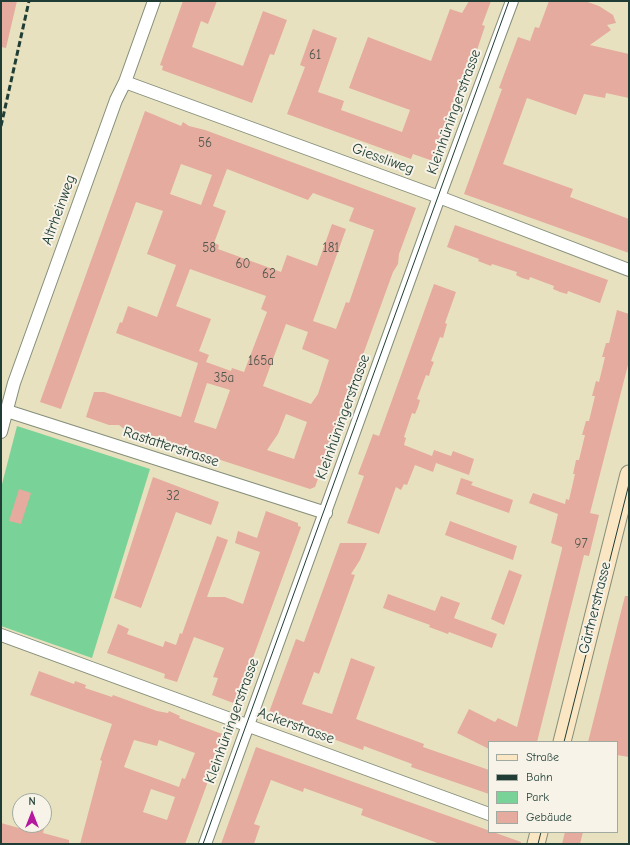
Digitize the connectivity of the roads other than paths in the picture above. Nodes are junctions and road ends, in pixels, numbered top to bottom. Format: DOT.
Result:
graph roads {
  1 [pos="154,1"];
  2 [pos="512,1"];
  3 [pos="125,82"];
  4 [pos="439,197"];
  5 [pos="629,270"];
  6 [pos="6,411"];
  7 [pos="1,432"];
  8 [pos="629,474"];
  9 [pos="326,513"];
  10 [pos="1,635"];
  11 [pos="248,726"];
  12 [pos="562,741"];
  13 [pos="488,814"];
  14 [pos="539,833"];
  15 [pos="205,844"];
  16 [pos="536,844"];
  1 -- 3 [label="street, Altrheinweg"];
  2 -- 4 [label="street, Kleinhüningerstrasse"];
  3 -- 4 [label="street, Giessliweg"];
  3 -- 6 [label="street, Altrheinweg"];
  4 -- 5 [label="street, Giessliweg"];
  4 -- 9 [label="street, Kleinhüningerstrasse"];
  6 -- 7 [label="street, Altrheinweg"];
  6 -- 9 [label="street, Rastatterstrasse"];
  8 -- 12 [label="street, Gärtnerstrasse"];
  9 -- 11 [label="street, Kleinhüningerstrasse"];
  10 -- 11 [label="street, Ackerstrasse"];
  11 -- 13 [label="street, Ackerstrasse"];
  11 -- 15 [label="street, Kleinhüningerstrasse"];
  14 -- 16 [label="street"];
}
